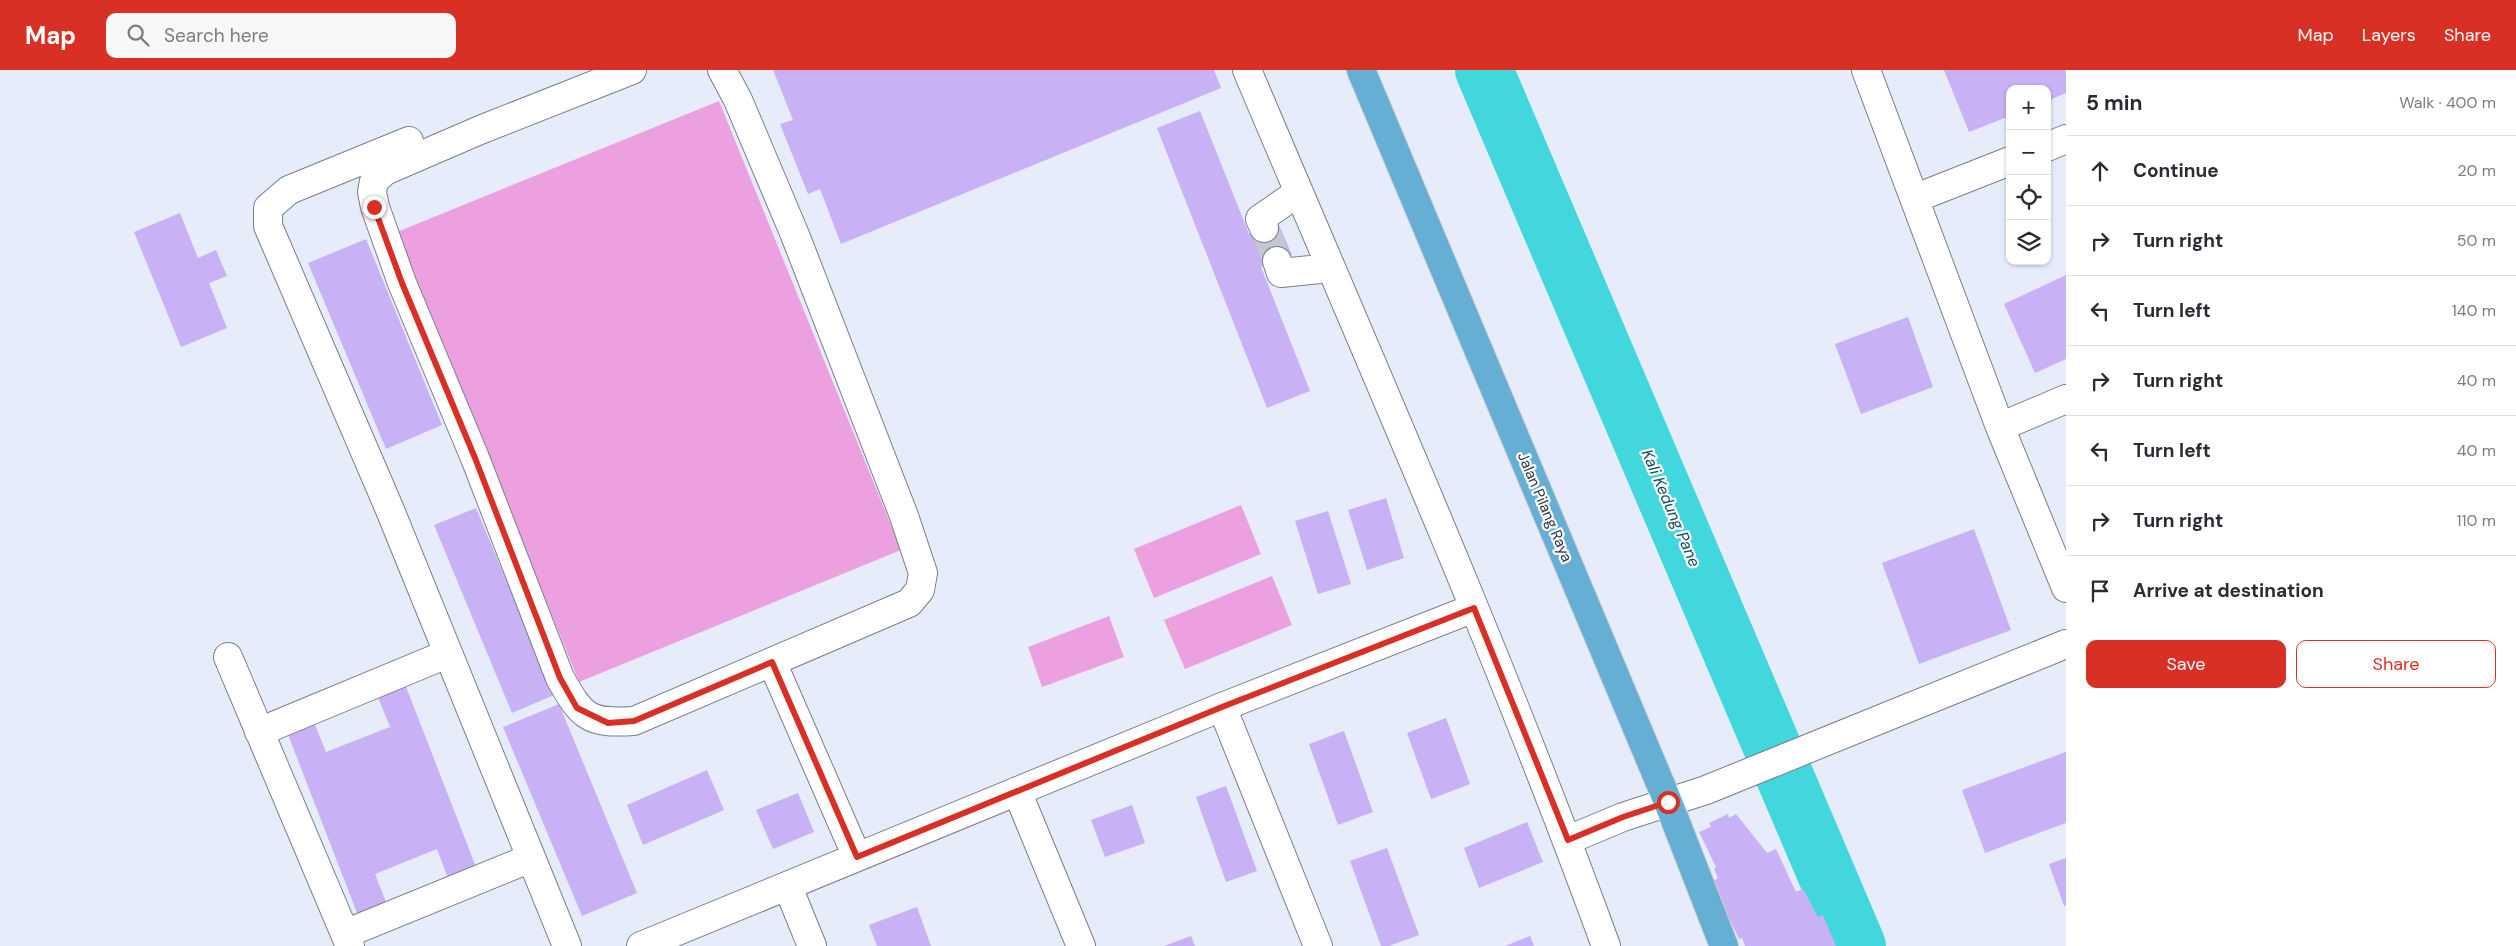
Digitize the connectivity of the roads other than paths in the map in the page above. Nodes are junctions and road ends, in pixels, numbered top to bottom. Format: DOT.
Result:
graph roads {
  1 [pos="581,70"];
  2 [pos="632,70"];
  3 [pos="722,70"];
  4 [pos="1247,70"];
  5 [pos="1361,70"];
  6 [pos="1866,70"];
  7 [pos="2066,139"];
  8 [pos="2051,145"];
  9 [pos="2006,163"];
  10 [pos="1299,192"];
  11 [pos="1916,198"];
  12 [pos="1264,228"];
  13 [pos="1277,261"];
  14 [pos="1330,268"];
  15 [pos="2066,399"];
  16 [pos="2000,427"];
  17 [pos="2066,588"];
  18 [pos="1474,608"];
  19 [pos="2066,644"];
  20 [pos="447,654"];
  21 [pos="228,657"];
  22 [pos="772,662"];
  23 [pos="1222,707"];
  24 [pos="260,732"];
  25 [pos="1017,791"];
  26 [pos="1668,802"];
  27 [pos="1577,836"];
  28 [pos="857,857"];
  29 [pos="531,858"];
  30 [pos="788,886"];
  31 [pos="347,940"];
  32 [pos="567,946"];
  33 [pos="641,946"];
  34 [pos="812,946"];
  35 [pos="1081,946"];
  36 [pos="1318,946"];
  37 [pos="1606,946"];
  38 [pos="1724,946"];
  1 -- 20 [label="street"];
  2 -- 22 [label="street"];
  3 -- 22 [label="street"];
  4 -- 10 [label="street"];
  5 -- 26 [label="highway, Jalan Pilang Raya"];
  6 -- 11 [label="street"];
  7 -- 8 [label="street"];
  9 -- 11 [label="street"];
  10 -- 12 [label="street"];
  10 -- 14 [label="street"];
  11 -- 16 [label="street"];
  13 -- 14 [label="street"];
  14 -- 18 [label="street"];
  15 -- 16 [label="street"];
  16 -- 17 [label="street"];
  18 -- 23 [label="street"];
  18 -- 27 [label="street"];
  19 -- 26 [label="street"];
  20 -- 24 [label="street"];
  20 -- 29 [label="street"];
  21 -- 24 [label="street"];
  22 -- 28 [label="street"];
  23 -- 25 [label="street"];
  23 -- 36 [label="street"];
  24 -- 31 [label="street"];
  25 -- 28 [label="street"];
  25 -- 35 [label="street"];
  26 -- 27 [label="street"];
  26 -- 38 [label="highway, Jalan Pilang Raya"];
  27 -- 37 [label="street"];
  28 -- 30 [label="street"];
  29 -- 31 [label="street"];
  29 -- 32 [label="street"];
  30 -- 33 [label="street"];
  30 -- 34 [label="street"];
}
